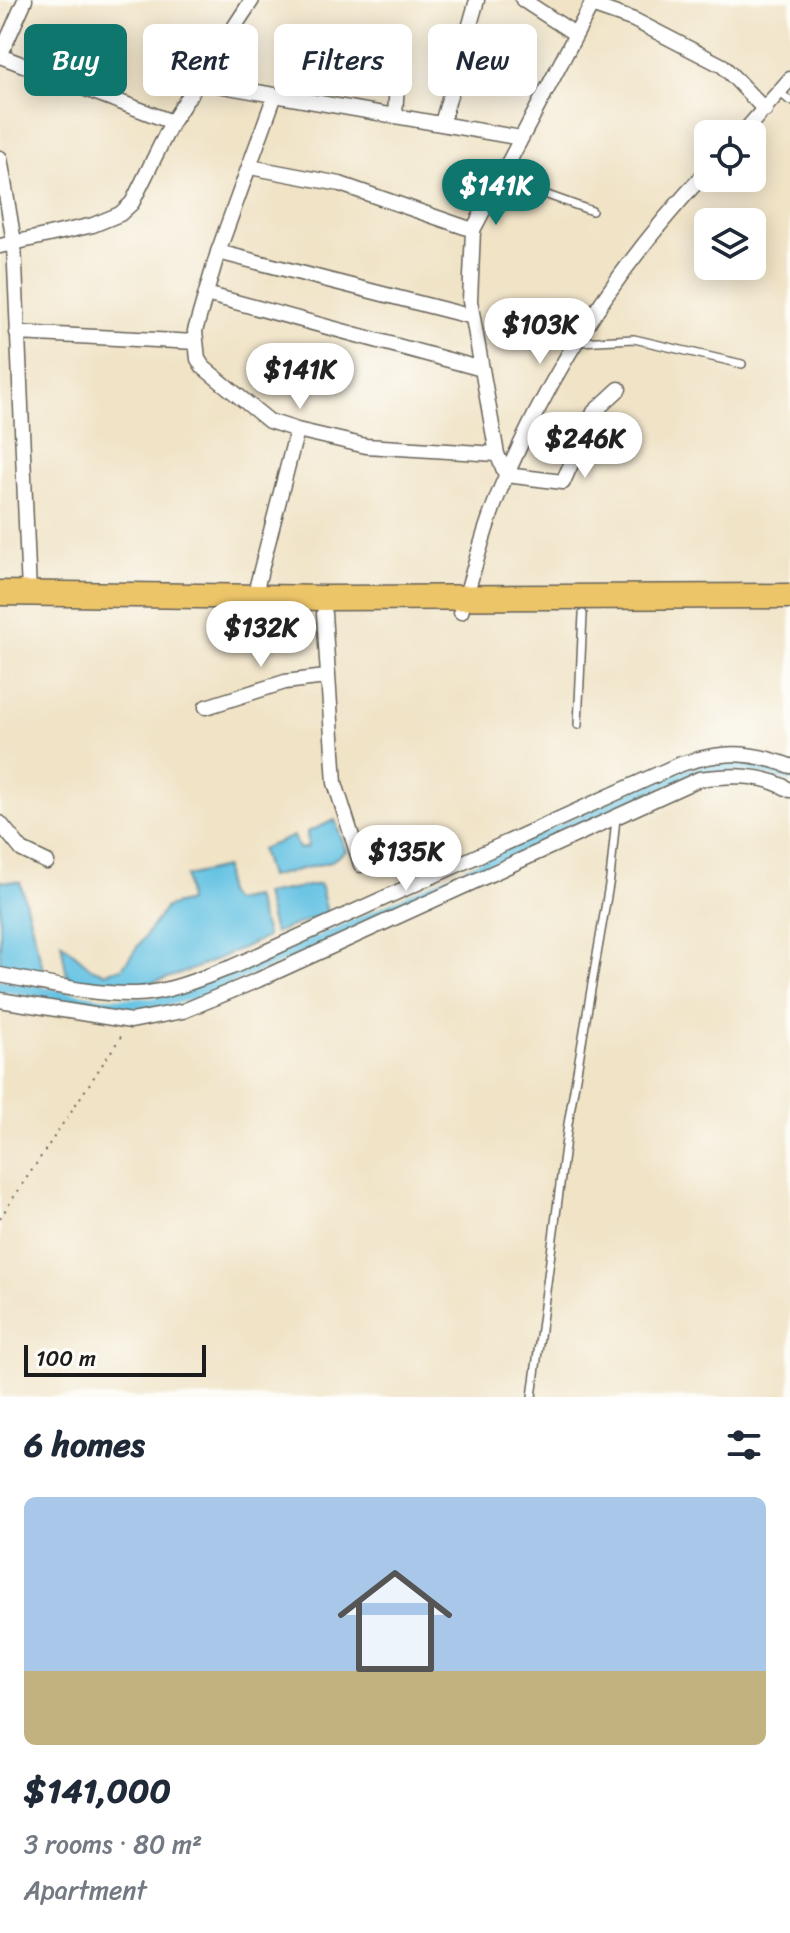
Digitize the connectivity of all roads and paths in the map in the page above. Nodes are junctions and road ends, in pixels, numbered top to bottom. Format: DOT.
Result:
graph roads {
  1 [pos="7,0"];
  2 [pos="477,0"];
  3 [pos="523,0"];
  4 [pos="245,2"];
  5 [pos="592,3"];
  6 [pos="24,4"];
  7 [pos="233,24"];
  8 [pos="575,34"];
  9 [pos="790,79"];
  10 [pos="190,96"];
  11 [pos="275,96"];
  12 [pos="281,96"];
  13 [pos="396,96"];
  14 [pos="784,96"];
  15 [pos="765,110"];
  16 [pos="395,115"];
  17 [pos="755,120"];
  18 [pos="172,122"];
  19 [pos="442,123"];
  20 [pos="521,138"];
  21 [pos="0,158"];
  22 [pos="250,167"];
  23 [pos="500,178"];
  24 [pos="694,185"];
  25 [pos="592,211"];
  26 [pos="473,230"];
  27 [pos="7,244"];
  28 [pos="218,252"];
  29 [pos="206,294"];
  30 [pos="473,317"];
  31 [pos="17,333"];
  32 [pos="196,342"];
  33 [pos="576,342"];
  34 [pos="742,364"];
  35 [pos="482,369"];
  36 [pos="619,389"];
  37 [pos="297,430"];
  38 [pos="497,454"];
  39 [pos="506,475"];
  40 [pos="0,593"];
  41 [pos="29,593"];
  42 [pos="790,596"];
  43 [pos="254,597"];
  44 [pos="463,605"];
  45 [pos="0,609"];
  46 [pos="790,612"];
  47 [pos="324,613"];
  48 [pos="583,614"];
  49 [pos="326,677"];
  50 [pos="206,707"];
  51 [pos="578,725"];
  52 [pos="790,766"];
  53 [pos="790,790"];
  54 [pos="616,818"];
  55 [pos="0,823"];
  56 [pos="47,862"];
  57 [pos="361,865"];
  58 [pos="0,975"];
  59 [pos="0,1000"];
  60 [pos="131,1021"];
  61 [pos="0,1218"];
  62 [pos="532,1397"];
  1 -- 6 [label="street"];
  2 -- 19 [label="street"];
  3 -- 8 [label="street"];
  4 -- 7 [label="street"];
  5 -- 8 [label="street"];
  5 -- 15 [label="street"];
  6 -- 18 [label="street"];
  8 -- 20 [label="street"];
  9 -- 14 [label="street"];
  10 -- 18 [label="street"];
  11 -- 22 [label="street"];
  12 -- 16 [label="street"];
  13 -- 16 [label="street"];
  14 -- 15 [label="street"];
  15 -- 17 [label="street"];
  16 -- 19 [label="street"];
  18 -- 27 [label="street"];
  19 -- 20 [label="street"];
  20 -- 23 [label="street"];
  21 -- 27 [label="street"];
  22 -- 26 [label="street"];
  22 -- 28 [label="street"];
  23 -- 25 [label="lane"];
  23 -- 26 [label="street"];
  24 -- 33 [label="street"];
  26 -- 30 [label="street"];
  27 -- 31 [label="street"];
  28 -- 29 [label="street"];
  28 -- 30 [label="street"];
  29 -- 32 [label="street"];
  29 -- 35 [label="street"];
  30 -- 35 [label="street"];
  31 -- 32 [label="street"];
  31 -- 41 [label="street"];
  32 -- 37 [label="street"];
  33 -- 34 [label="lane"];
  33 -- 39 [label="street"];
  35 -- 38 [label="street"];
  36 -- 39 [label="street"];
  37 -- 38 [label="street"];
  37 -- 43 [label="street"];
  38 -- 39 [label="street"];
  39 -- 44 [label="street"];
  40 -- 41 [label="highway"];
  41 -- 43 [label="highway"];
  42 -- 44 [label="highway"];
  43 -- 44 [label="highway"];
  44 -- 47 [label="highway"];
  44 -- 48 [label="highway"];
  45 -- 47 [label="highway"];
  46 -- 48 [label="highway"];
  47 -- 49 [label="street"];
  48 -- 51 [label="lane"];
  49 -- 50 [label="street"];
  49 -- 57 [label="street"];
  52 -- 58 [label="street"];
  53 -- 54 [label="street"];
  54 -- 60 [label="street"];
  54 -- 62 [label="lane"];
  55 -- 56 [label="street"];
  59 -- 60 [label="street"];
  60 -- 61 [label="path"];
}
